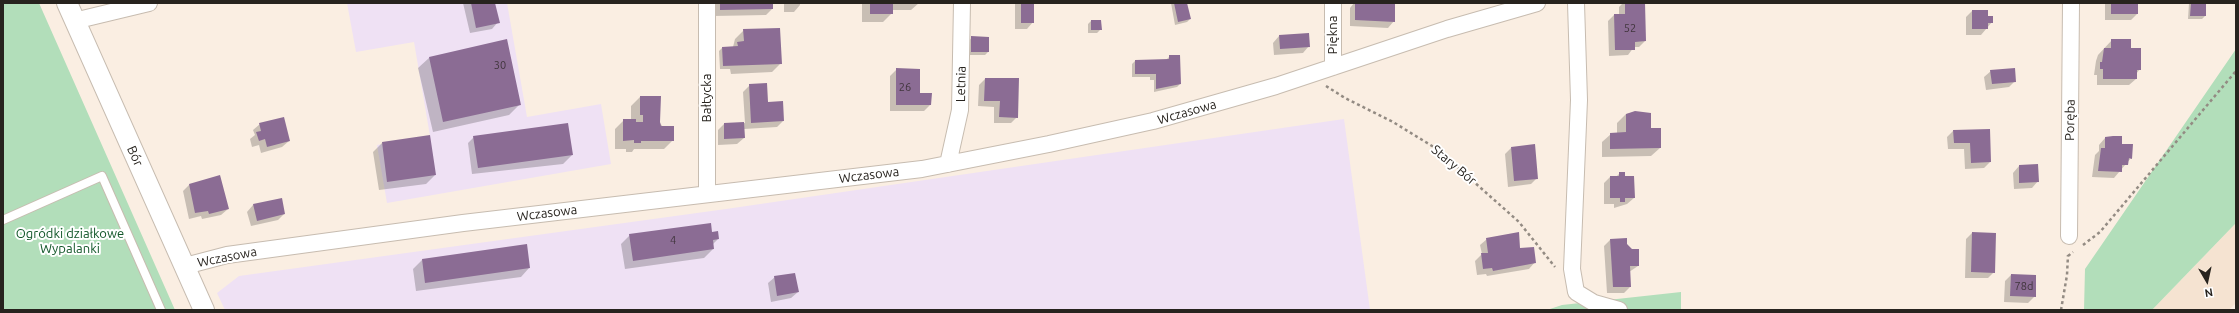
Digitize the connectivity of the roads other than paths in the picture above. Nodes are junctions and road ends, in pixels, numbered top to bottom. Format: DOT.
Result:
graph roads {
  1 [pos="67,3"];
  2 [pos="150,3"];
  3 [pos="707,3"];
  4 [pos="962,3"];
  5 [pos="1333,3"];
  6 [pos="1537,3"];
  7 [pos="1576,3"];
  8 [pos="2071,3"];
  9 [pos="74,21"];
  10 [pos="1333,67"];
  11 [pos="948,164"];
  12 [pos="707,194"];
  13 [pos="3,220"];
  14 [pos="2075,245"];
  15 [pos="185,266"];
  16 [pos="161,310"];
  17 [pos="204,310"];
  18 [pos="1619,310"];
  1 -- 9 [label="street, Bór"];
  2 -- 9 [label="street"];
  3 -- 12 [label="street, Bałtycka"];
  4 -- 11 [label="street, Letnia"];
  5 -- 10 [label="street, Piękna"];
  6 -- 10 [label="street, Wczasowa"];
  7 -- 18 [label="street"];
  8 -- 14 [label="street, Poręba"];
  9 -- 15 [label="street, Bór"];
  10 -- 11 [label="street, Wczasowa"];
  11 -- 12 [label="street, Wczasowa"];
  12 -- 15 [label="street, Wczasowa"];
  13 -- 16 [label="lane"];
  15 -- 17 [label="street, Bór"];
}
